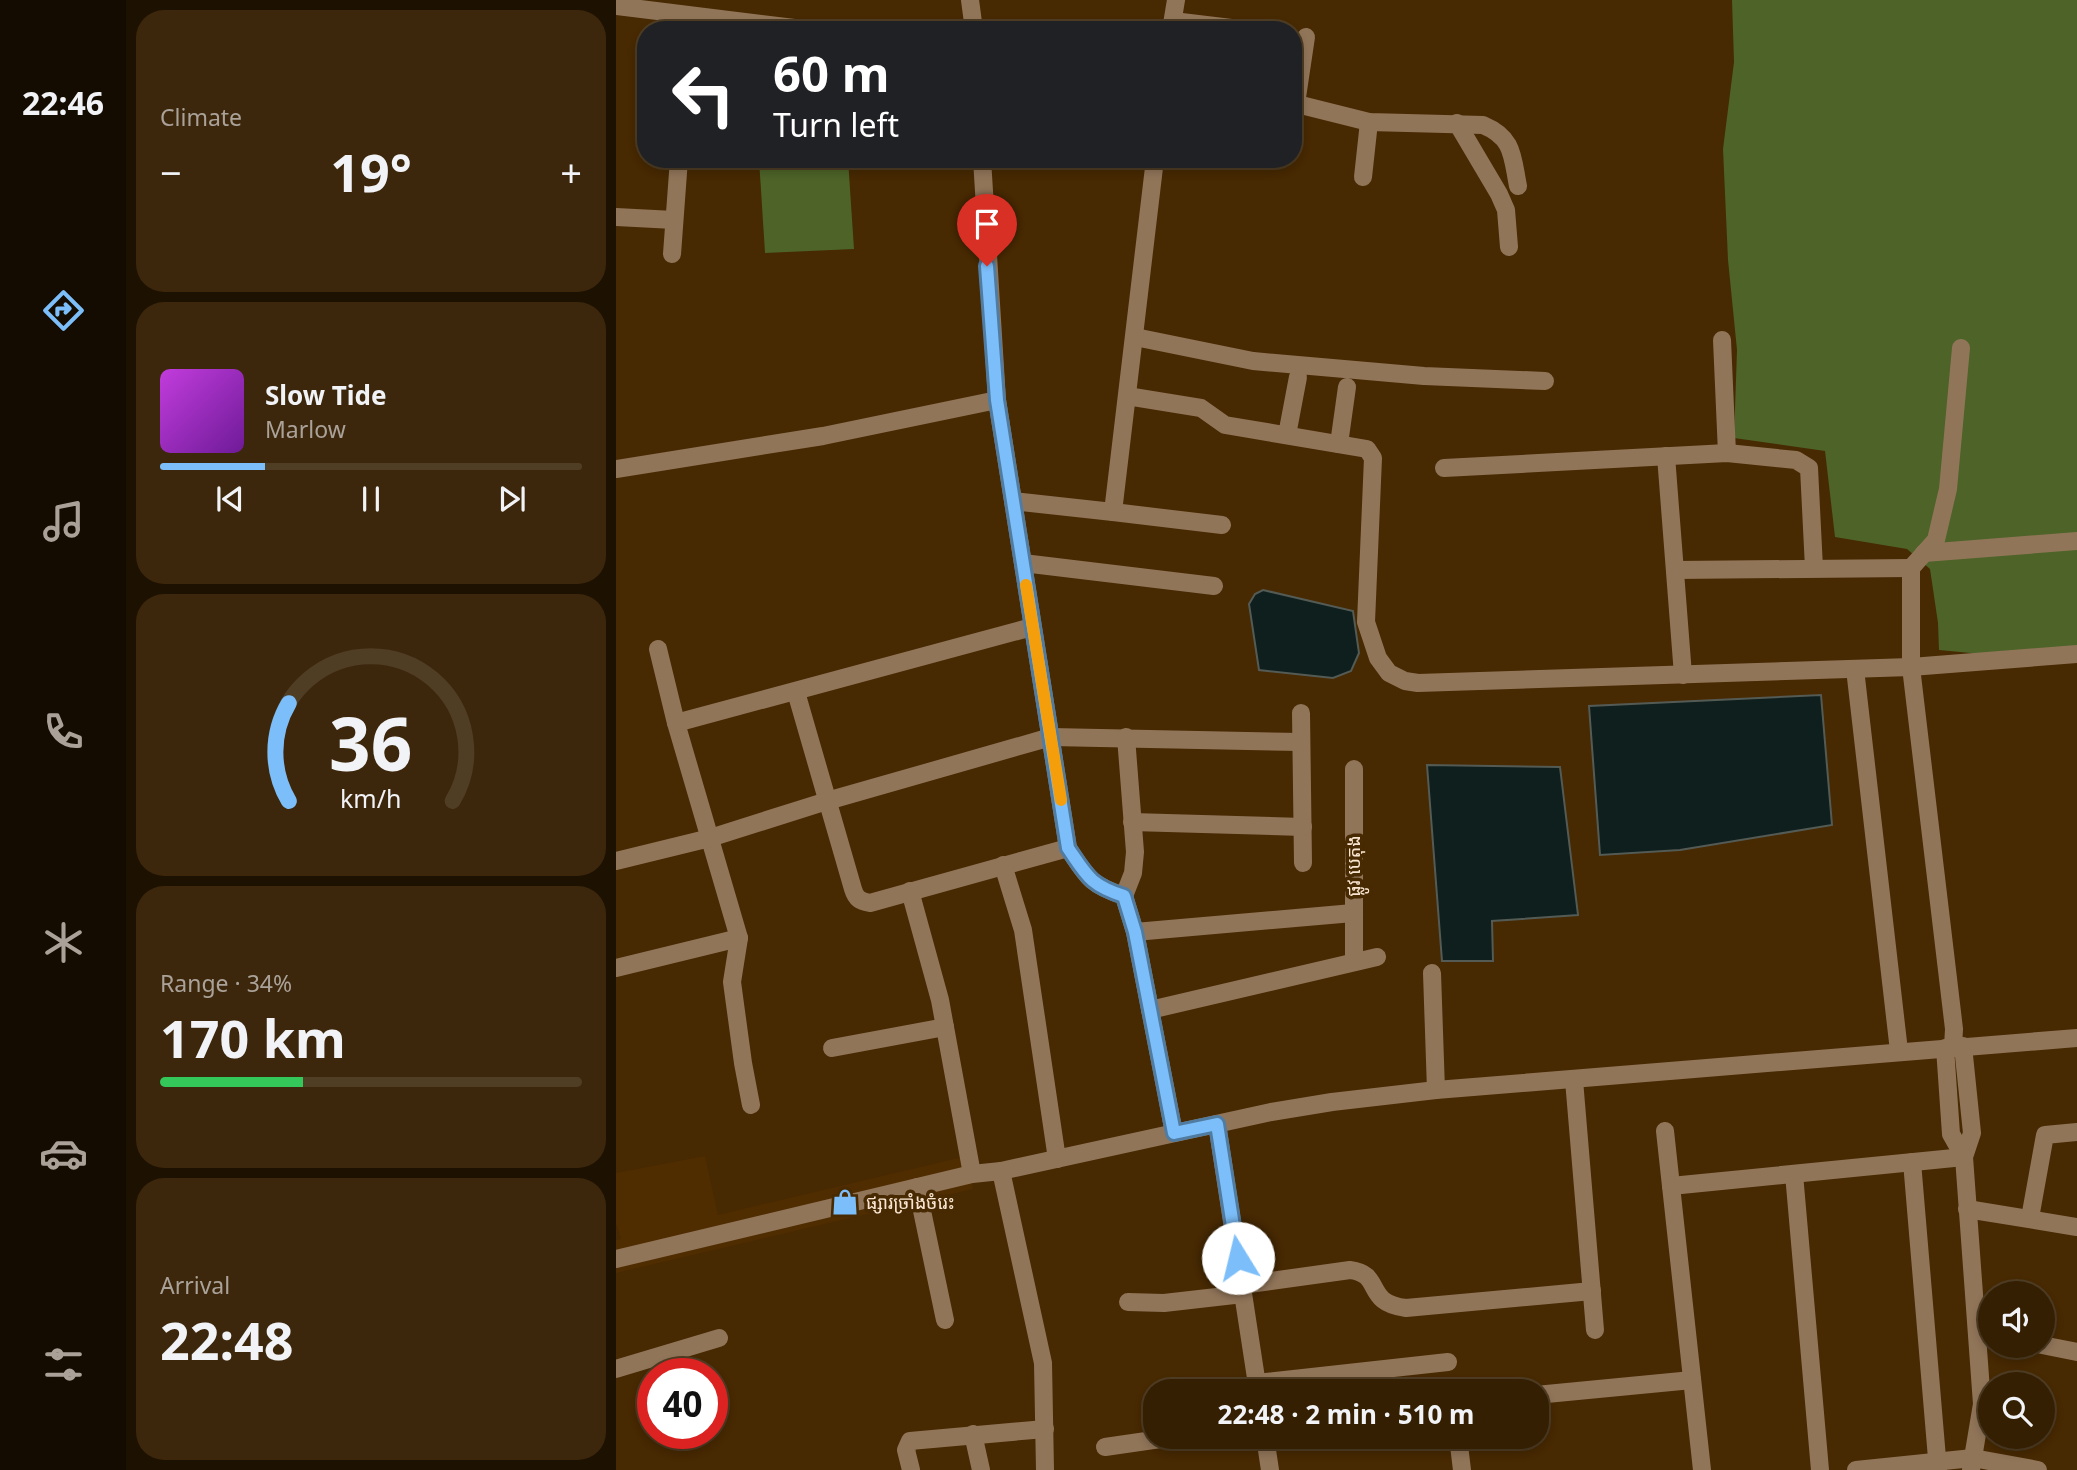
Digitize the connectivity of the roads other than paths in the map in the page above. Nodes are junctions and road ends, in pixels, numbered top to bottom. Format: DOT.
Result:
graph roads {
  1 [pos="970,0"];
  2 [pos="1176,0"];
  3 [pos="616,6"];
  4 [pos="673,7"];
  5 [pos="688,21"];
  6 [pos="973,21"];
  7 [pos="1173,21"];
  8 [pos="1302,105"];
  9 [pos="1369,122"];
  10 [pos="1457,123"];
  11 [pos="678,168"];
  12 [pos="983,168"];
  13 [pos="1153,168"];
  14 [pos="1363,177"];
  15 [pos="1518,186"];
  16 [pos="616,218"];
  17 [pos="674,220"];
  18 [pos="1508,247"];
  19 [pos="672,254"];
  20 [pos="1135,337"];
  21 [pos="1722,340"];
  22 [pos="1961,348"];
  23 [pos="1298,377"];
  24 [pos="1545,381"];
  25 [pos="1348,387"];
  26 [pos="1127,396"];
  27 [pos="997,400"];
  28 [pos="1287,435"];
  29 [pos="1339,444"];
  30 [pos="1727,453"];
  31 [pos="1666,456"];
  32 [pos="1444,468"];
  33 [pos="616,469"];
  34 [pos="1013,501"];
  35 [pos="1114,512"];
  36 [pos="1222,525"];
  37 [pos="2077,541"];
  38 [pos="1924,553"];
  39 [pos="1023,563"];
  40 [pos="1814,568"];
  41 [pos="1911,568"];
  42 [pos="1675,570"];
  43 [pos="1214,586"];
  44 [pos="1032,627"];
  45 [pos="658,649"];
  46 [pos="2077,654"];
  47 [pos="1911,667"];
  48 [pos="1855,669"];
  49 [pos="1683,676"];
  50 [pos="796,692"];
  51 [pos="1301,713"];
  52 [pos="676,723"];
  53 [pos="1051,737"];
  54 [pos="1126,737"];
  55 [pos="1301,742"];
  56 [pos="1354,769"];
  57 [pos="827,801"];
  58 [pos="1132,822"];
  59 [pos="1303,827"];
  60 [pos="710,838"];
  61 [pos="1068,848"];
  62 [pos="616,861"];
  63 [pos="1303,863"];
  64 [pos="1003,866"];
  65 [pos="910,891"];
  66 [pos="1124,896"];
  67 [pos="1353,913"];
  68 [pos="1135,932"];
  69 [pos="739,938"];
  70 [pos="1377,957"];
  71 [pos="1354,962"];
  72 [pos="616,968"];
  73 [pos="1432,973"];
  74 [pos="1150,1010"];
  75 [pos="945,1027"];
  76 [pos="2077,1038"];
  77 [pos="1954,1047"];
  78 [pos="832,1048"];
  79 [pos="1899,1051"];
  80 [pos="1574,1080"];
  81 [pos="1436,1090"];
  82 [pos="751,1105"];
  83 [pos="1217,1124"];
  84 [pos="1665,1131"];
  85 [pos="2077,1132"];
  86 [pos="1174,1133"];
  87 [pos="1964,1157"];
  88 [pos="1058,1159"];
  89 [pos="1912,1162"];
  90 [pos="1001,1171"];
  91 [pos="972,1174"];
  92 [pos="1794,1174"];
  93 [pos="1671,1186"];
  94 [pos="917,1187"];
  95 [pos="1968,1209"];
  96 [pos="2030,1218"];
  97 [pos="2077,1227"];
  98 [pos="616,1259"];
  99 [pos="1243,1289"];
  100 [pos="1592,1292"];
  101 [pos="1978,1293"];
  102 [pos="1128,1302"];
  103 [pos="945,1320"];
  104 [pos="1595,1329"];
  105 [pos="719,1338"];
  106 [pos="2055,1348"];
  107 [pos="2077,1352"];
  108 [pos="1983,1358"];
  109 [pos="1448,1362"];
  110 [pos="616,1369"];
  111 [pos="1257,1379"];
  112 [pos="1319,1379"];
  113 [pos="1692,1380"];
  114 [pos="1549,1394"];
  115 [pos="1045,1429"];
  116 [pos="973,1434"];
  117 [pos="1143,1441"];
  118 [pos="1105,1447"];
  119 [pos="1267,1449"];
  120 [pos="1459,1449"];
  121 [pos="1972,1464"];
  122 [pos="1937,1466"];
  123 [pos="911,1470"];
  124 [pos="981,1470"];
  125 [pos="1045,1470"];
  126 [pos="1270,1470"];
  127 [pos="1462,1470"];
  128 [pos="1702,1470"];
  129 [pos="1820,1470"];
  130 [pos="1856,1470"];
  131 [pos="2038,1470"];
  1 -- 6 [label="street"];
  2 -- 7 [label="street"];
  3 -- 4 [label="street"];
  4 -- 5 [label="street"];
  8 -- 9 [label="street"];
  9 -- 10 [label="street"];
  9 -- 14 [label="street"];
  10 -- 15 [label="street"];
  10 -- 18 [label="street"];
  11 -- 17 [label="street"];
  12 -- 27 [label="street"];
  13 -- 20 [label="street"];
  16 -- 17 [label="street"];
  17 -- 19 [label="street"];
  20 -- 24 [label="street"];
  20 -- 26 [label="street"];
  21 -- 30 [label="street"];
  22 -- 38 [label="street"];
  23 -- 28 [label="street"];
  25 -- 29 [label="street"];
  26 -- 28 [label="street"];
  26 -- 35 [label="street"];
  27 -- 33 [label="street"];
  27 -- 34 [label="street"];
  28 -- 29 [label="street"];
  29 -- 49 [label="street"];
  30 -- 31 [label="street"];
  30 -- 40 [label="street"];
  31 -- 32 [label="street"];
  31 -- 42 [label="street"];
  34 -- 35 [label="street"];
  34 -- 39 [label="street"];
  35 -- 36 [label="street"];
  37 -- 38 [label="street"];
  38 -- 41 [label="street"];
  39 -- 43 [label="street"];
  39 -- 44 [label="street"];
  40 -- 41 [label="street"];
  40 -- 42 [label="street"];
  41 -- 47 [label="street"];
  42 -- 49 [label="street"];
  44 -- 50 [label="street"];
  44 -- 53 [label="street"];
  45 -- 52 [label="street"];
  46 -- 47 [label="street"];
  47 -- 48 [label="street"];
  47 -- 77 [label="street"];
  48 -- 49 [label="street"];
  48 -- 79 [label="street"];
  50 -- 52 [label="street"];
  50 -- 57 [label="street"];
  51 -- 55 [label="street"];
  52 -- 60 [label="street"];
  53 -- 54 [label="street"];
  53 -- 57 [label="street"];
  53 -- 61 [label="street"];
  54 -- 55 [label="street"];
  54 -- 58 [label="street"];
  55 -- 59 [label="street"];
  56 -- 67 [label="street, ផ្លូវ បេតុង"];
  57 -- 60 [label="street"];
  57 -- 65 [label="street"];
  58 -- 59 [label="street"];
  58 -- 66 [label="street"];
  59 -- 63 [label="street"];
  60 -- 62 [label="street"];
  60 -- 69 [label="street"];
  61 -- 64 [label="street"];
  61 -- 66 [label="street"];
  64 -- 65 [label="street"];
  64 -- 88 [label="street"];
  65 -- 75 [label="street"];
  66 -- 68 [label="street"];
  67 -- 68 [label="street"];
  67 -- 71 [label="street, ផ្លូវ បេតុង"];
  68 -- 74 [label="street"];
  69 -- 72 [label="street"];
  69 -- 82 [label="street"];
  70 -- 71 [label="street"];
  71 -- 74 [label="street"];
  73 -- 81 [label="street"];
  74 -- 86 [label="street"];
  75 -- 78 [label="street"];
  75 -- 91 [label="street"];
  76 -- 77 [label="street"];
  77 -- 79 [label="street"];
  77 -- 87 [label="street"];
  79 -- 80 [label="street"];
  80 -- 81 [label="street"];
  80 -- 100 [label="street"];
  81 -- 83 [label="street"];
  83 -- 86 [label="street"];
  83 -- 99 [label="street"];
  84 -- 93 [label="street"];
  85 -- 96 [label="street"];
  86 -- 88 [label="street"];
  87 -- 89 [label="street"];
  87 -- 95 [label="street"];
  88 -- 90 [label="street"];
  89 -- 92 [label="street"];
  89 -- 122 [label="street"];
  90 -- 91 [label="street"];
  90 -- 115 [label="street"];
  91 -- 94 [label="street"];
  92 -- 93 [label="street"];
  92 -- 129 [label="street"];
  93 -- 113 [label="street"];
  94 -- 98 [label="street"];
  94 -- 103 [label="street"];
  95 -- 96 [label="street"];
  95 -- 101 [label="street"];
  96 -- 97 [label="street"];
  99 -- 100 [label="street"];
  99 -- 102 [label="street"];
  99 -- 111 [label="street"];
  100 -- 104 [label="street"];
  105 -- 110 [label="street"];
  106 -- 107 [label="street"];
  108 -- 121 [label="street"];
  109 -- 112 [label="street"];
  113 -- 114 [label="street"];
  113 -- 128 [label="street"];
  115 -- 116 [label="street"];
  115 -- 125 [label="street"];
  116 -- 123 [label="street"];
  116 -- 124 [label="street"];
  117 -- 118 [label="street"];
  119 -- 126 [label="street"];
  120 -- 127 [label="street"];
  121 -- 122 [label="street"];
  121 -- 131 [label="street"];
  122 -- 130 [label="street"];
}
